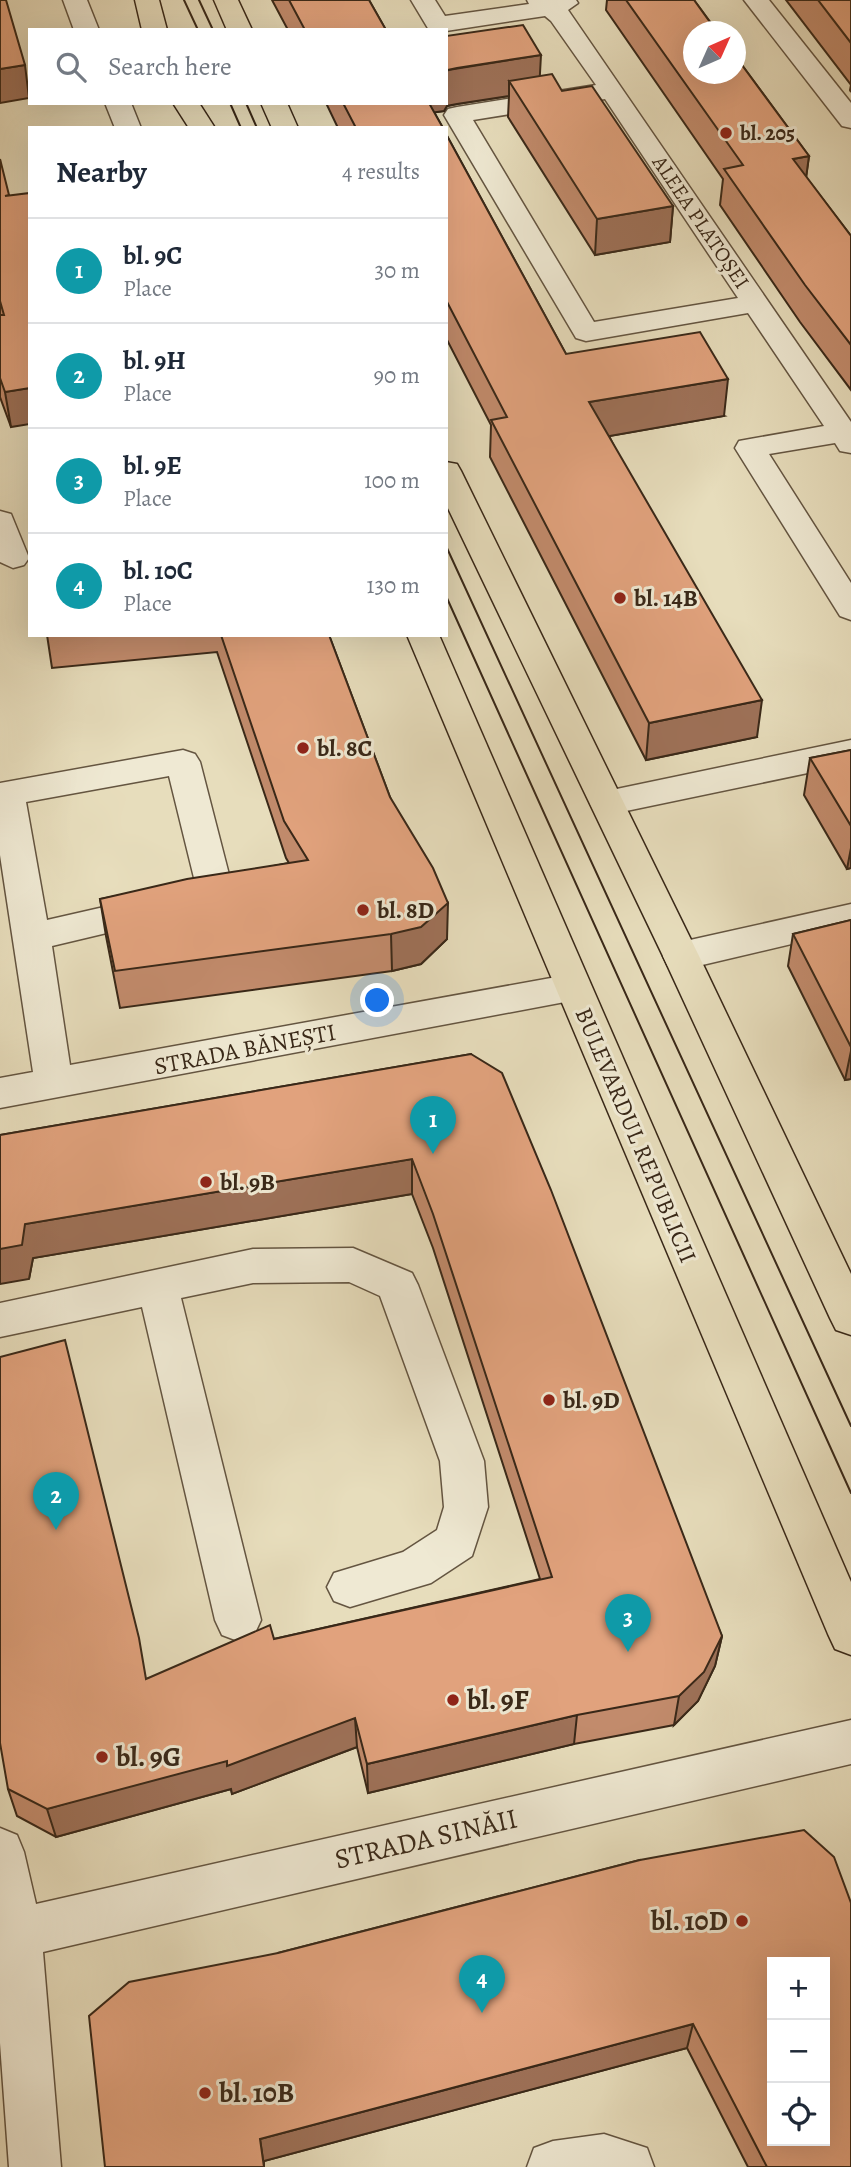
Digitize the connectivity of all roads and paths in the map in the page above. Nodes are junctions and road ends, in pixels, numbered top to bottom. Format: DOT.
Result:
graph roads {
  1 [pos="75,0"];
  2 [pos="147,0"];
  3 [pos="226,0"];
  4 [pos="423,0"];
  5 [pos="756,0"];
  6 [pos="555,3"];
  7 [pos="87,28"];
  8 [pos="154,28"];
  9 [pos="239,28"];
  10 [pos="612,90"];
  11 [pos="119,105"];
  12 [pos="187,105"];
  13 [pos="275,105"];
  14 [pos="851,120"];
  15 [pos="127,126"];
  16 [pos="200,126"];
  17 [pos="284,126"];
  18 [pos="756,303"];
  19 [pos="848,435"];
  20 [pos="448,475"];
  21 [pos="0,521"];
  22 [pos="14,558"];
  23 [pos="851,609"];
  24 [pos="424,637"];
  25 [pos="851,752"];
  26 [pos="607,803"];
  27 [pos="851,917"];
  28 [pos="32,937"];
  29 [pos="681,956"];
  30 [pos="573,988"];
  31 [pos="54,1085"];
  32 [pos="0,1093"];
  33 [pos="158,1285"];
  34 [pos="851,1318"];
  35 [pos="0,1320"];
  36 [pos="350,1587"];
  37 [pos="238,1620"];
  38 [pos="851,1634"];
  39 [pos="851,1742"];
  40 [pos="0,1852"];
  41 [pos="9,1935"];
  42 [pos="35,2167"];
  43 [pos="554,2167"];
  44 [pos="628,2167"];
  1 -- 7 [label="street"];
  2 -- 8 [label="main road"];
  3 -- 9 [label="main road"];
  4 -- 6 [label="street, ALEEA PLATOȘEI"];
  5 -- 14 [label="street"];
  6 -- 10 [label="street, ALEEA PLATOȘEI"];
  10 -- 18 [label="street, ALEEA PLATOȘEI"];
  10 -- 18 [label="street"];
  11 -- 15 [label="street"];
  12 -- 16 [label="main road"];
  13 -- 17 [label="main road"];
  18 -- 19 [label="street, ALEEA PLATOȘEI"];
  19 -- 23 [label="street"];
  20 -- 26 [label="main road"];
  21 -- 22 [label="street"];
  24 -- 30 [label="main road, BULEVARDUL REPUBLICII"];
  25 -- 26 [label="street"];
  26 -- 29 [label="main road"];
  27 -- 29 [label="street"];
  28 -- 28 [label="street"];
  28 -- 31 [label="street"];
  29 -- 34 [label="main road"];
  30 -- 31 [label="street, STRADA BĂNEȘTI"];
  30 -- 38 [label="main road, BULEVARDUL REPUBLICII"];
  31 -- 32 [label="street, STRADA BĂNEȘTI"];
  33 -- 35 [label="street"];
  33 -- 36 [label="street"];
  33 -- 37 [label="street"];
  39 -- 41 [label="street, STRADA SINĂII"];
  40 -- 41 [label="street"];
  41 -- 42 [label="street"];
  43 -- 44 [label="street"];
}
